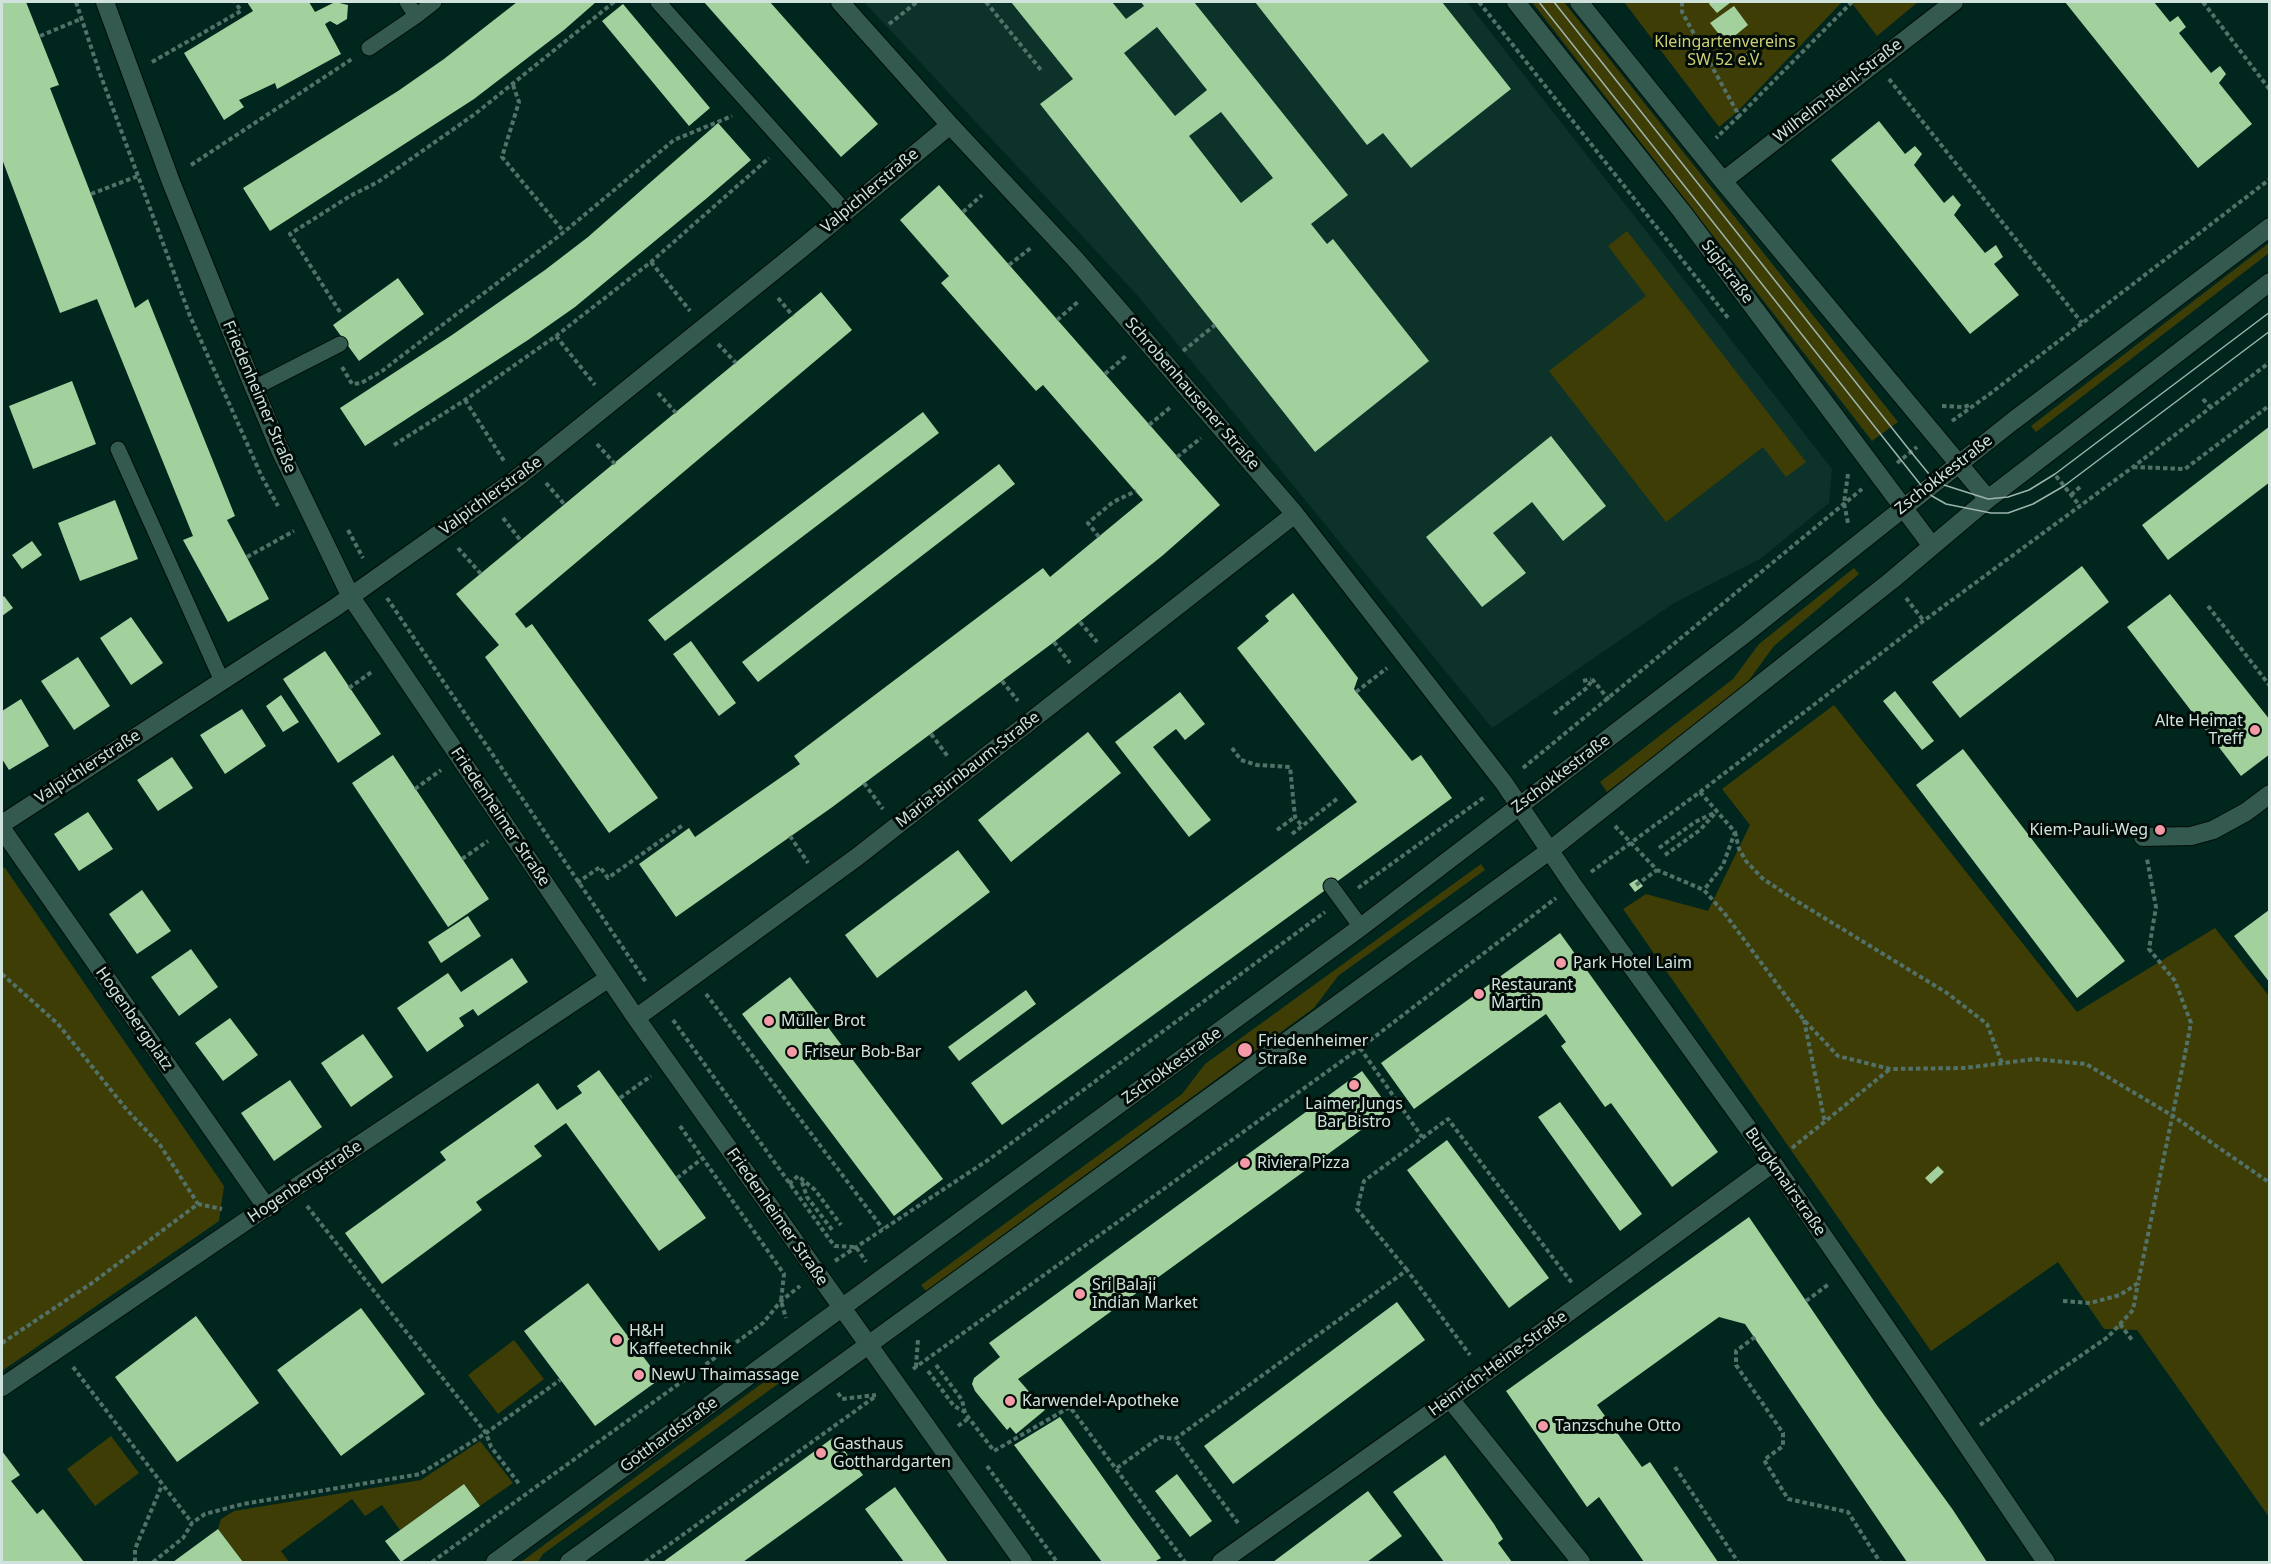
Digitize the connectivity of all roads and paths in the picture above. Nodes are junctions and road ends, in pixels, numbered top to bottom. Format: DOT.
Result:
graph roads {
  1 [pos="235,2"];
  2 [pos="407,2"];
  3 [pos="434,2"];
  4 [pos="614,2"];
  5 [pos="658,2"];
  6 [pos="840,2"];
  7 [pos="917,2"];
  8 [pos="986,2"];
  9 [pos="1479,2"];
  10 [pos="1516,2"];
  11 [pos="1579,2"];
  12 [pos="1683,2"];
  13 [pos="1852,2"];
  14 [pos="1954,2"];
  15 [pos="2203,2"];
  16 [pos="107,5"];
  17 [pos="416,16"];
  18 [pos="40,36"];
  19 [pos="872,38"];
  20 [pos="369,48"];
  21 [pos="148,52"];
  22 [pos="1876,62"];
  23 [pos="152,63"];
  24 [pos="1041,70"];
  25 [pos="156,73"];
  26 [pos="513,85"];
  27 [pos="2270,90"];
  28 [pos="751,106"];
  29 [pos="1737,117"];
  30 [pos="950,125"];
  31 [pos="1716,139"];
  32 [pos="785,144"];
  33 [pos="186,155"];
  34 [pos="190,165"];
  35 [pos="165,166"];
  36 [pos="194,176"];
  37 [pos="2270,178"];
  38 [pos="1723,181"];
  39 [pos="91,194"];
  40 [pos="846,212"];
  41 [pos="2270,227"];
  42 [pos="564,232"];
  43 [pos="651,262"];
  44 [pos="2270,282"];
  45 [pos="1098,285"];
  46 [pos="340,312"];
  47 [pos="1057,320"];
  48 [pos="1731,321"];
  49 [pos="2082,323"];
  50 [pos="1215,325"];
  51 [pos="704,327"];
  52 [pos="556,336"];
  53 [pos="335,347"];
  54 [pos="2270,362"];
  55 [pos="1167,365"];
  56 [pos="254,388"];
  57 [pos="2204,399"];
  58 [pos="465,400"];
  59 [pos="610,405"];
  60 [pos="2270,405"];
  61 [pos="2210,407"];
  62 [pos="1933,434"];
  63 [pos="394,445"];
  64 [pos="118,449"];
  65 [pos="1958,464"];
  66 [pos="2133,467"];
  67 [pos="1848,469"];
  68 [pos="1880,476"];
  69 [pos="516,479"];
  70 [pos="2080,488"];
  71 [pos="1136,491"];
  72 [pos="2071,495"];
  73 [pos="1988,499"];
  74 [pos="487,500"];
  75 [pos="1844,503"];
  76 [pos="1902,507"];
  77 [pos="1295,514"];
  78 [pos="343,521"];
  79 [pos="299,528"];
  80 [pos="443,531"];
  81 [pos="1099,537"];
  82 [pos="1861,540"];
  83 [pos="521,541"];
  84 [pos="1932,546"];
  85 [pos="247,557"];
  86 [pos="481,574"];
  87 [pos="375,580"];
  88 [pos="1892,580"];
  89 [pos="351,597"];
  90 [pos="2208,606"];
  91 [pos="1923,620"];
  92 [pos="1404,655"];
  93 [pos="1592,679"];
  94 [pos="222,681"];
  95 [pos="1583,681"];
  96 [pos="2270,686"];
  97 [pos="1356,692"];
  98 [pos="1609,700"];
  99 [pos="1554,714"];
  100 [pos="1232,748"];
  101 [pos="459,757"];
  102 [pos="864,783"];
  103 [pos="1504,783"];
  104 [pos="415,789"];
  105 [pos="1700,792"];
  106 [pos="2270,794"];
  107 [pos="1338,798"];
  108 [pos="1520,805"];
  109 [pos="1717,811"];
  110 [pos="1295,817"];
  111 [pos="2,824"];
  112 [pos="683,825"];
  113 [pos="897,826"];
  114 [pos="1302,826"];
  115 [pos="507,828"];
  116 [pos="2,830"];
  117 [pos="1277,830"];
  118 [pos="1620,832"];
  119 [pos="1735,832"];
  120 [pos="1292,834"];
  121 [pos="790,836"];
  122 [pos="2143,837"];
  123 [pos="1630,843"];
  124 [pos="1659,848"];
  125 [pos="1549,851"];
  126 [pos="1665,855"];
  127 [pos="462,859"];
  128 [pos="1657,870"];
  129 [pos="578,882"];
  130 [pos="822,882"];
  131 [pos="1573,885"];
  132 [pos="1636,885"];
  133 [pos="1331,886"];
  134 [pos="1704,890"];
  135 [pos="555,898"];
  136 [pos="1341,900"];
  137 [pos="1361,927"];
  138 [pos="2,974"];
  139 [pos="693,976"];
  140 [pos="609,978"];
  141 [pos="658,1001"];
  142 [pos="636,1018"];
  143 [pos="1803,1019"];
  144 [pos="1360,1048"];
  145 [pos="2001,1063"];
  146 [pos="668,1064"];
  147 [pos="1890,1069"];
  148 [pos="620,1098"];
  149 [pos="2173,1116"];
  150 [pos="1825,1123"];
  151 [pos="1422,1137"];
  152 [pos="724,1143"];
  153 [pos="1773,1163"];
  154 [pos="677,1178"];
  155 [pos="802,1182"];
  156 [pos="2270,1183"];
  157 [pos="789,1184"];
  158 [pos="293,1189"];
  159 [pos="198,1204"];
  160 [pos="267,1208"];
  161 [pos="226,1210"];
  162 [pos="841,1225"];
  163 [pos="883,1230"];
  164 [pos="833,1231"];
  165 [pos="856,1247"];
  166 [pos="1407,1270"];
  167 [pos="817,1274"];
  168 [pos="880,1281"];
  169 [pos="2138,1282"];
  170 [pos="1585,1301"];
  171 [pos="2063,1301"];
  172 [pos="842,1308"];
  173 [pos="906,1317"];
  174 [pos="2121,1324"];
  175 [pos="1755,1337"];
  176 [pos="2132,1340"];
  177 [pos="2,1343"];
  178 [pos="868,1344"];
  179 [pos="59,1348"];
  180 [pos="936,1352"];
  181 [pos="936,1365"];
  182 [pos="928,1371"];
  183 [pos="1484,1374"];
  184 [pos="922,1375"];
  185 [pos="560,1380"];
  186 [pos="2,1388"];
  187 [pos="877,1395"];
  188 [pos="1450,1399"];
  189 [pos="965,1413"];
  190 [pos="952,1418"];
  191 [pos="969,1418"];
  192 [pos="958,1426"];
  193 [pos="1977,1427"];
  194 [pos="486,1433"];
  195 [pos="965,1435"];
  196 [pos="1175,1438"];
  197 [pos="984,1462"];
  198 [pos="1675,1467"];
  199 [pos="1117,1468"];
  200 [pos="163,1484"];
  201 [pos="520,1485"];
  202 [pos="192,1524"];
  203 [pos="1250,1540"];
  204 [pos="135,1563"];
  205 [pos="153,1563"];
  206 [pos="432,1563"];
  207 [pos="495,1563"];
  208 [pos="569,1563"];
  209 [pos="645,1563"];
  210 [pos="1023,1563"];
  211 [pos="1057,1563"];
  212 [pos="1185,1563"];
  213 [pos="1221,1563"];
  214 [pos="1581,1563"];
  215 [pos="1738,1563"];
  216 [pos="1880,1563"];
  217 [pos="2046,1563"];
  1 -- 23 [label="path"];
  2 -- 17 [label="lane"];
  3 -- 17 [label="lane"];
  4 -- 26 [label="path"];
  5 -- 28 [label="lane"];
  6 -- 19 [label="street, Schrobenhausener Straße"];
  7 -- 19 [label="path"];
  8 -- 24 [label="path"];
  9 -- 48 [label="path"];
  10 -- 68 [label="street, Siglstraße"];
  11 -- 38 [label="street"];
  12 -- 29 [label="path"];
  13 -- 29 [label="path"];
  14 -- 22 [label="street, Wilhelm-Riehl-Straße"];
  15 -- 27 [label="path"];
  16 -- 18 [label="path"];
  16 -- 35 [label="street, Friedenheimer Straße"];
  17 -- 20 [label="lane"];
  19 -- 30 [label="street, Schrobenhausener Straße"];
  20 -- 34 [label="path"];
  21 -- 23 [label="path"];
  22 -- 38 [label="street, Wilhelm-Riehl-Straße"];
  22 -- 49 [label="path"];
  23 -- 25 [label="path"];
  26 -- 42 [label="path"];
  26 -- 46 [label="path"];
  28 -- 32 [label="lane"];
  28 -- 42 [label="path"];
  29 -- 31 [label="path"];
  30 -- 40 [label="street, Valpichlerstraße"];
  30 -- 45 [label="street, Schrobenhausener Straße"];
  32 -- 40 [label="lane"];
  32 -- 43 [label="path"];
  33 -- 34 [label="path"];
  34 -- 36 [label="path"];
  35 -- 39 [label="path"];
  35 -- 56 [label="street, Friedenheimer Straße"];
  37 -- 49 [label="path"];
  38 -- 62 [label="street"];
  40 -- 51 [label="street, Valpichlerstraße"];
  41 -- 65 [label="street, Zschokkestraße"];
  42 -- 53 [label="path"];
  43 -- 51 [label="path"];
  43 -- 52 [label="path"];
  44 -- 73 [label="street"];
  45 -- 47 [label="path"];
  45 -- 55 [label="street, Schrobenhausener Straße"];
  49 -- 62 [label="path"];
  50 -- 55 [label="path"];
  51 -- 59 [label="street, Valpichlerstraße"];
  52 -- 58 [label="path"];
  52 -- 59 [label="path"];
  53 -- 56 [label="lane"];
  54 -- 61 [label="path"];
  55 -- 77 [label="street, Schrobenhausener Straße"];
  56 -- 89 [label="street, Friedenheimer Straße"];
  57 -- 61 [label="path"];
  58 -- 63 [label="path"];
  58 -- 69 [label="path"];
  59 -- 69 [label="street, Valpichlerstraße"];
  60 -- 66 [label="path"];
  61 -- 66 [label="path"];
  62 -- 65 [label="street"];
  62 -- 68 [label="path"];
  64 -- 94 [label="lane"];
  65 -- 73 [label="street"];
  65 -- 76 [label="street, Zschokkestraße"];
  66 -- 91 [label="path"];
  67 -- 75 [label="path"];
  68 -- 75 [label="path"];
  68 -- 76 [label="street, Siglstraße"];
  69 -- 74 [label="street, Valpichlerstraße"];
  70 -- 72 [label="path"];
  71 -- 81 [label="path"];
  73 -- 84 [label="street"];
  74 -- 80 [label="street, Valpichlerstraße"];
  74 -- 83 [label="path"];
  75 -- 82 [label="path"];
  75 -- 98 [label="path"];
  76 -- 82 [label="street, Zschokkestraße"];
  76 -- 84 [label="street, Siglstraße"];
  77 -- 92 [label="street, Schrobenhausener Straße"];
  77 -- 113 [label="street, Maria-Birnbaum-Straße"];
  78 -- 87 [label="path"];
  79 -- 85 [label="path"];
  80 -- 86 [label="path"];
  80 -- 87 [label="street, Valpichlerstraße"];
  82 -- 108 [label="street, Zschokkestraße"];
  84 -- 88 [label="street"];
  87 -- 89 [label="street, Valpichlerstraße"];
  87 -- 129 [label="path"];
  88 -- 91 [label="path"];
  88 -- 125 [label="street"];
  89 -- 94 [label="street, Valpichlerstraße"];
  89 -- 101 [label="street, Friedenheimer Straße"];
  90 -- 96 [label="path"];
  91 -- 105 [label="path"];
  92 -- 97 [label="path"];
  92 -- 103 [label="street, Schrobenhausener Straße"];
  93 -- 95 [label="path"];
  93 -- 98 [label="path"];
  93 -- 99 [label="path"];
  94 -- 111 [label="street, Valpichlerstraße"];
  98 -- 103 [label="path"];
  100 -- 110 [label="path"];
  101 -- 104 [label="path"];
  101 -- 115 [label="street, Friedenheimer Straße"];
  102 -- 113 [label="path"];
  103 -- 108 [label="street, Schrobenhausener Straße"];
  103 -- 136 [label="path"];
  105 -- 109 [label="path"];
  105 -- 123 [label="path"];
  106 -- 122 [label="street"];
  107 -- 114 [label="path"];
  108 -- 125 [label="street, Burgkmairstraße"];
  108 -- 137 [label="street, Zschokkestraße"];
  109 -- 119 [label="path"];
  109 -- 124 [label="path"];
  109 -- 126 [label="path"];
  110 -- 114 [label="path"];
  110 -- 117 [label="path"];
  112 -- 129 [label="path"];
  113 -- 130 [label="street, Maria-Birnbaum-Straße"];
  114 -- 120 [label="path"];
  115 -- 127 [label="path"];
  115 -- 135 [label="street, Friedenheimer Straße"];
  116 -- 160 [label="street, Hogenbergplatz"];
  118 -- 123 [label="path"];
  119 -- 134 [label="path"];
  119 -- 145 [label="path"];
  121 -- 130 [label="path"];
  122 -- 149 [label="path"];
  123 -- 128 [label="path"];
  123 -- 131 [label="path"];
  125 -- 131 [label="street, Burgkmairstraße"];
  125 -- 173 [label="street"];
  128 -- 132 [label="path"];
  128 -- 134 [label="path"];
  129 -- 135 [label="path"];
  129 -- 141 [label="path"];
  130 -- 139 [label="street, Maria-Birnbaum-Straße"];
  131 -- 144 [label="path"];
  131 -- 153 [label="street, Burgkmairstraße"];
  133 -- 136 [label="lane"];
  134 -- 143 [label="path"];
  135 -- 140 [label="street, Friedenheimer Straße"];
  136 -- 137 [label="lane"];
  136 -- 163 [label="path"];
  137 -- 168 [label="street, Zschokkestraße"];
  138 -- 159 [label="path"];
  139 -- 141 [label="street, Maria-Birnbaum-Straße"];
  139 -- 163 [label="path"];
  140 -- 142 [label="street, Friedenheimer Straße"];
  140 -- 158 [label="street, Hogenbergstraße"];
  141 -- 142 [label="street, Maria-Birnbaum-Straße"];
  141 -- 157 [label="path"];
  142 -- 146 [label="street, Friedenheimer Straße"];
  143 -- 147 [label="path"];
  143 -- 150 [label="path"];
  144 -- 151 [label="path"];
  144 -- 180 [label="path"];
  145 -- 147 [label="path"];
  145 -- 149 [label="path"];
  146 -- 148 [label="path"];
  146 -- 152 [label="street, Friedenheimer Straße"];
  147 -- 150 [label="path"];
  149 -- 156 [label="path"];
  149 -- 169 [label="path"];
  150 -- 153 [label="path"];
  151 -- 166 [label="path"];
  151 -- 170 [label="path"];
  152 -- 154 [label="path"];
  152 -- 167 [label="street, Friedenheimer Straße"];
  153 -- 170 [label="street, Heinrich-Heine-Straße"];
  153 -- 217 [label="street, Burgkmairstraße"];
  155 -- 157 [label="path"];
  155 -- 162 [label="path"];
  155 -- 164 [label="path"];
  157 -- 165 [label="path"];
  158 -- 160 [label="street, Hogenbergstraße"];
  158 -- 194 [label="path"];
  159 -- 161 [label="path"];
  159 -- 177 [label="path"];
  160 -- 179 [label="street, Hogenbergstraße"];
  163 -- 165 [label="path"];
  165 -- 167 [label="path"];
  165 -- 168 [label="path"];
  166 -- 183 [label="path"];
  166 -- 196 [label="path"];
  167 -- 172 [label="street, Friedenheimer Straße"];
  167 -- 206 [label="path"];
  168 -- 172 [label="street, Zschokkestraße"];
  169 -- 171 [label="path"];
  169 -- 174 [label="path"];
  170 -- 183 [label="street, Heinrich-Heine-Straße"];
  172 -- 178 [label="street, Friedenheimer Straße"];
  172 -- 207 [label="street, Gotthardstraße"];
  173 -- 178 [label="street"];
  173 -- 184 [label="path"];
  174 -- 176 [label="path"];
  174 -- 193 [label="path"];
  175 -- 216 [label="path"];
  178 -- 208 [label="street"];
  178 -- 210 [label="street, Friedenheimer Straße"];
  179 -- 186 [label="street, Hogenbergstraße"];
  179 -- 200 [label="path"];
  181 -- 189 [label="path"];
  182 -- 189 [label="path"];
  183 -- 188 [label="street, Heinrich-Heine-Straße"];
  185 -- 194 [label="path"];
  187 -- 209 [label="path"];
  188 -- 203 [label="street, Heinrich-Heine-Straße"];
  188 -- 214 [label="street"];
  189 -- 191 [label="path"];
  190 -- 192 [label="path"];
  191 -- 192 [label="path"];
  191 -- 199 [label="path"];
  192 -- 195 [label="path"];
  194 -- 201 [label="path"];
  194 -- 202 [label="path"];
  196 -- 199 [label="path"];
  196 -- 203 [label="path"];
  197 -- 211 [label="path"];
  198 -- 215 [label="path"];
  199 -- 212 [label="path"];
  200 -- 202 [label="path"];
  200 -- 204 [label="path"];
  202 -- 205 [label="path"];
  203 -- 213 [label="street, Heinrich-Heine-Straße"];
}
